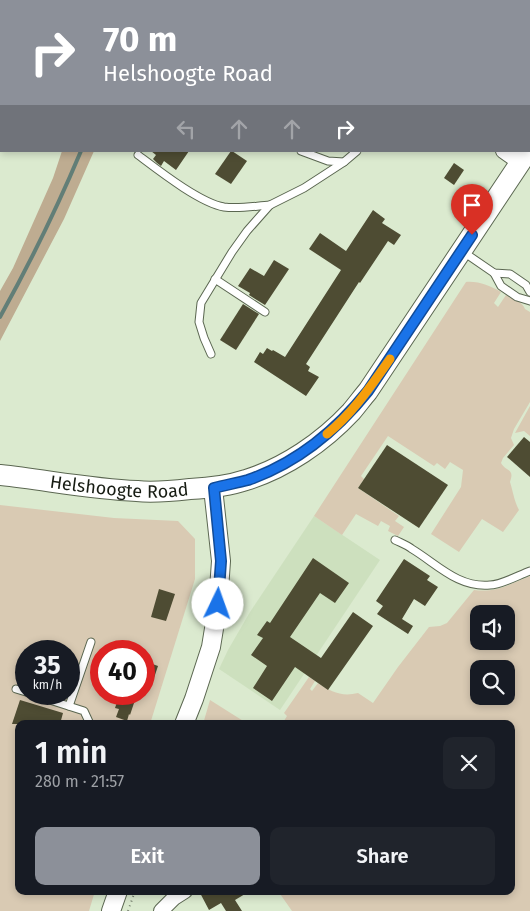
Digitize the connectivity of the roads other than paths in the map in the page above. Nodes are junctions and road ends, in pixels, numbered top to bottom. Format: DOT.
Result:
graph roads {
  1 [pos="304,152"];
  2 [pos="356,152"];
  3 [pos="527,153"];
  4 [pos="138,155"];
  5 [pos="344,162"];
  6 [pos="270,205"];
  7 [pos="461,251"];
  8 [pos="494,273"];
  9 [pos="215,279"];
  10 [pos="530,292"];
  11 [pos="530,300"];
  12 [pos="265,312"];
  13 [pos="211,354"];
  14 [pos="0,475"];
  15 [pos="214,488"];
  16 [pos="395,540"];
  17 [pos="530,571"];
  18 [pos="90,645"];
  19 [pos="66,705"];
  20 [pos="69,706"];
  21 [pos="88,720"];
  22 [pos="186,720"];
  23 [pos="117,895"];
  24 [pos="179,895"];
  25 [pos="111,911"];
  26 [pos="161,911"];
  1 -- 5 [label="lane"];
  2 -- 5 [label="lane"];
  3 -- 7 [label="main road, Helshoogte Road"];
  4 -- 6 [label="lane"];
  5 -- 6 [label="lane"];
  6 -- 9 [label="lane"];
  7 -- 8 [label="lane"];
  7 -- 15 [label="main road, Helshoogte Road"];
  8 -- 10 [label="lane"];
  8 -- 11 [label="lane"];
  9 -- 12 [label="lane"];
  9 -- 13 [label="lane"];
  14 -- 15 [label="main road, Helshoogte Road"];
  15 -- 22 [label="street"];
  16 -- 17 [label="lane"];
  18 -- 20 [label="lane"];
  19 -- 20 [label="lane"];
  20 -- 21 [label="lane"];
  23 -- 25 [label="street"];
  24 -- 26 [label="street"];
}
